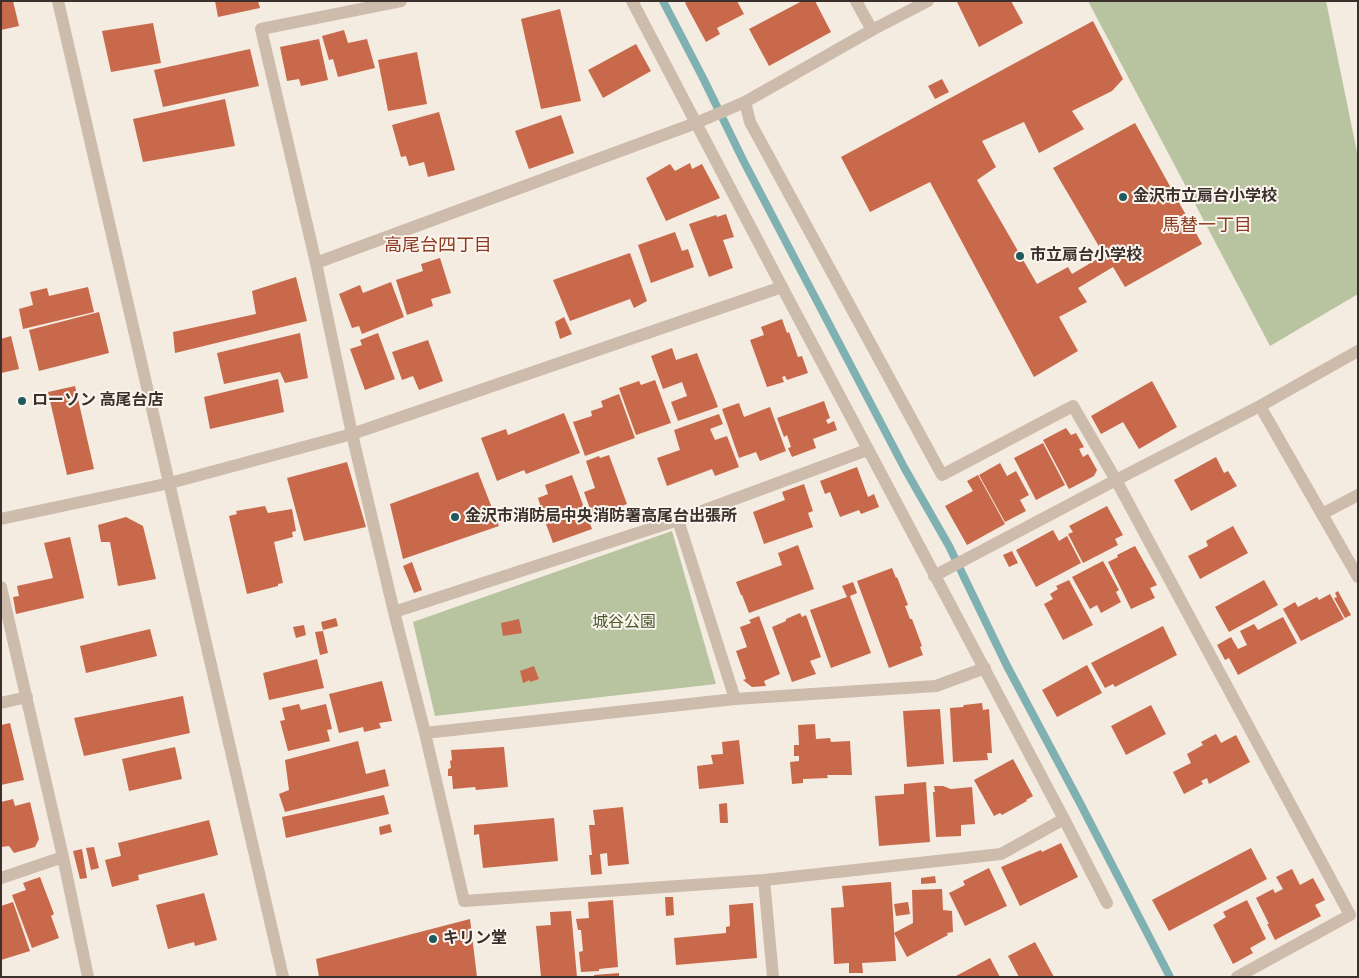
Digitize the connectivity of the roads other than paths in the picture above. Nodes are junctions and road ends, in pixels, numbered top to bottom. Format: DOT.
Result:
graph roads {
  1 [pos="58,1"];
  2 [pos="402,1"];
  3 [pos="632,1"];
  4 [pos="856,1"];
  5 [pos="928,1"];
  6 [pos="872,30"];
  7 [pos="739,104"];
  8 [pos="696,123"];
  9 [pos="316,263"];
  10 [pos="782,287"];
  11 [pos="1358,351"];
  12 [pos="1260,406"];
  13 [pos="352,434"];
  14 [pos="867,450"];
  15 [pos="1116,480"];
  16 [pos="170,483"];
  17 [pos="1358,495"];
  18 [pos="1322,514"];
  19 [pos="1,520"];
  20 [pos="678,520"];
  21 [pos="940,573"];
  22 [pos="1358,577"];
  23 [pos="1,587"];
  24 [pos="394,612"];
  25 [pos="986,668"];
  26 [pos="27,697"];
  27 [pos="735,699"];
  28 [pos="1,703"];
  29 [pos="426,734"];
  30 [pos="1064,819"];
  31 [pos="63,857"];
  32 [pos="1,878"];
  33 [pos="764,880"];
  34 [pos="1106,903"];
  35 [pos="1354,913"];
  36 [pos="88,977"];
  37 [pos="283,977"];
  38 [pos="773,977"];
  39 [pos="1237,977"];
  1 -- 16 [label="street"];
  2 -- 9 [label="street"];
  3 -- 8 [label="street"];
  4 -- 6 [label="street"];
  5 -- 6 [label="street"];
  6 -- 7 [label="street"];
  7 -- 8 [label="street"];
  7 -- 15 [label="street"];
  8 -- 9 [label="street"];
  8 -- 10 [label="street"];
  9 -- 13 [label="street"];
  10 -- 13 [label="street"];
  10 -- 14 [label="street"];
  11 -- 12 [label="street"];
  12 -- 15 [label="street"];
  12 -- 18 [label="street"];
  13 -- 16 [label="street"];
  13 -- 24 [label="street"];
  14 -- 20 [label="street"];
  14 -- 21 [label="street"];
  15 -- 21 [label="street"];
  15 -- 35 [label="street"];
  16 -- 19 [label="street"];
  16 -- 37 [label="street"];
  17 -- 18 [label="street"];
  18 -- 22 [label="street"];
  20 -- 24 [label="street"];
  20 -- 27 [label="street"];
  21 -- 25 [label="street"];
  23 -- 26 [label="street"];
  24 -- 29 [label="street"];
  25 -- 27 [label="street"];
  25 -- 30 [label="street"];
  26 -- 28 [label="street"];
  26 -- 31 [label="street"];
  27 -- 29 [label="street"];
  29 -- 33 [label="street"];
  30 -- 33 [label="street"];
  30 -- 34 [label="street"];
  31 -- 32 [label="street"];
  31 -- 36 [label="street"];
  33 -- 38 [label="street"];
  35 -- 39 [label="street"];
}
